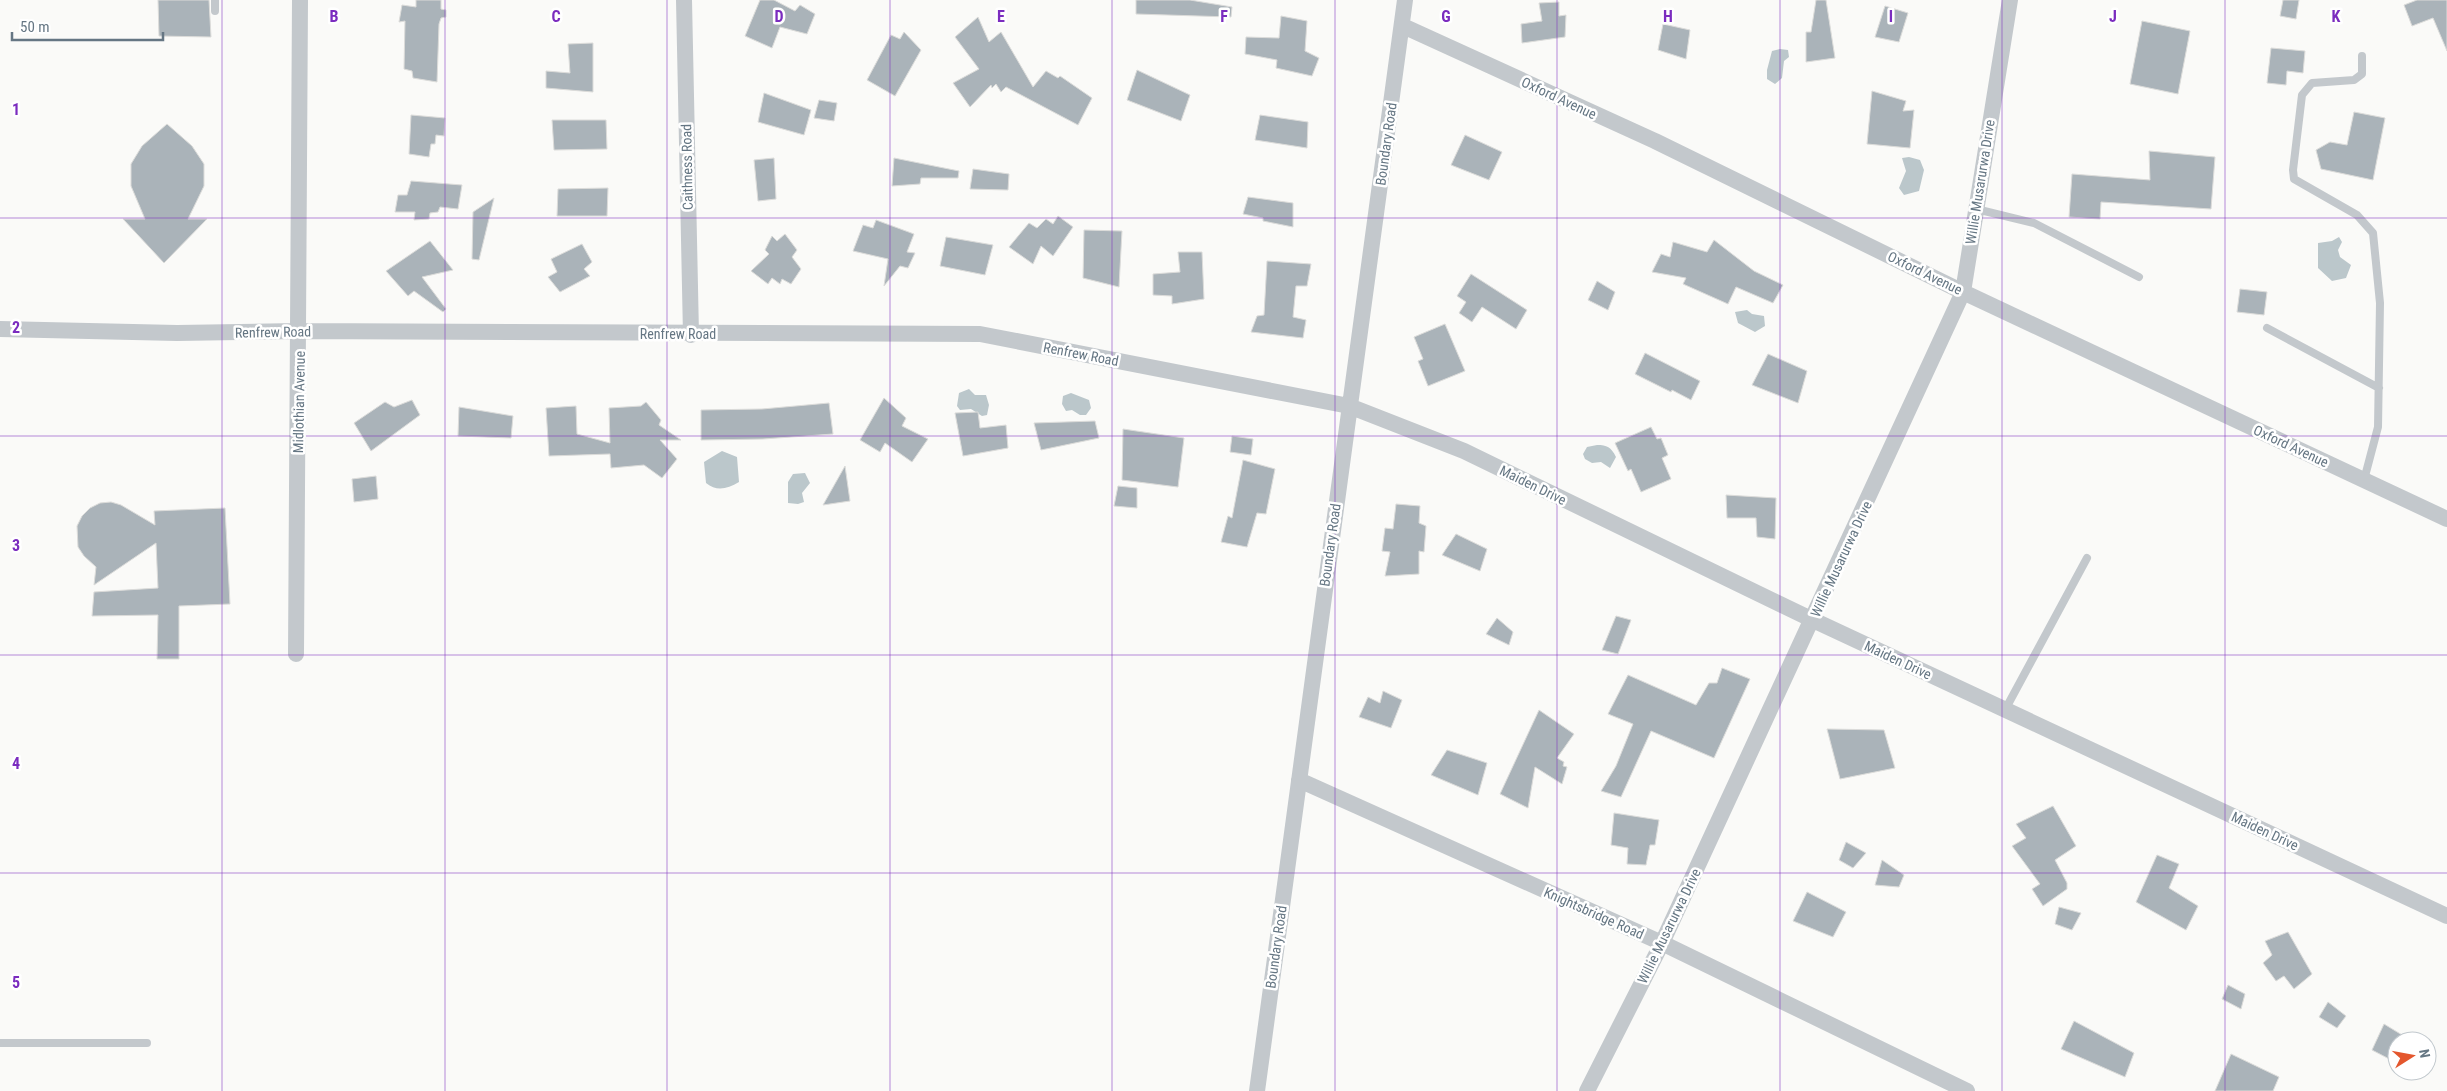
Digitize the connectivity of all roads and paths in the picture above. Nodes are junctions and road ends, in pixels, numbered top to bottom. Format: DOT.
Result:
graph roads {
  1 [pos="215,0"];
  2 [pos="300,0"];
  3 [pos="684,0"];
  4 [pos="1405,0"];
  5 [pos="2010,0"];
  6 [pos="215,10"];
  7 [pos="1403,26"];
  8 [pos="2362,56"];
  9 [pos="1976,209"];
  10 [pos="2139,277"];
  11 [pos="1963,292"];
  12 [pos="2267,328"];
  13 [pos="0,329"];
  14 [pos="300,331"];
  15 [pos="691,335"];
  16 [pos="2379,388"];
  17 [pos="1349,406"];
  18 [pos="2364,480"];
  19 [pos="2447,519"];
  20 [pos="2087,558"];
  21 [pos="1813,620"];
  22 [pos="296,654"];
  23 [pos="2005,710"];
  24 [pos="1299,780"];
  25 [pos="2447,916"];
  26 [pos="1662,943"];
  27 [pos="0,1043"];
  28 [pos="147,1043"];
  29 [pos="1257,1091"];
  30 [pos="1587,1091"];
  31 [pos="1967,1091"];
  1 -- 6 [label="lane"];
  2 -- 14 [label="street, Midlothian Avenue"];
  3 -- 15 [label="street, Caithness Road"];
  4 -- 7 [label="street, Boundary Road"];
  5 -- 9 [label="street, Willie Musarurwa Drive"];
  7 -- 11 [label="street, Oxford Avenue"];
  7 -- 17 [label="street, Boundary Road"];
  8 -- 16 [label="lane"];
  9 -- 10 [label="lane"];
  9 -- 11 [label="street, Willie Musarurwa Drive"];
  11 -- 18 [label="street, Oxford Avenue"];
  11 -- 21 [label="street, Willie Musarurwa Drive"];
  12 -- 16 [label="lane"];
  13 -- 14 [label="street, Renfrew Road"];
  14 -- 15 [label="street, Renfrew Road"];
  14 -- 22 [label="street, Midlothian Avenue"];
  15 -- 17 [label="street, Renfrew Road"];
  16 -- 18 [label="lane"];
  17 -- 21 [label="street, Maiden Drive"];
  17 -- 24 [label="street, Boundary Road"];
  18 -- 19 [label="street, Oxford Avenue"];
  20 -- 23 [label="lane"];
  21 -- 23 [label="street, Maiden Drive"];
  21 -- 26 [label="street, Willie Musarurwa Drive"];
  23 -- 25 [label="street, Maiden Drive"];
  24 -- 26 [label="street, Knightsbridge Road"];
  24 -- 29 [label="street, Boundary Road"];
  26 -- 30 [label="street, Willie Musarurwa Drive"];
  26 -- 31 [label="street, Knightsbridge Road"];
  27 -- 28 [label="lane"];
}
